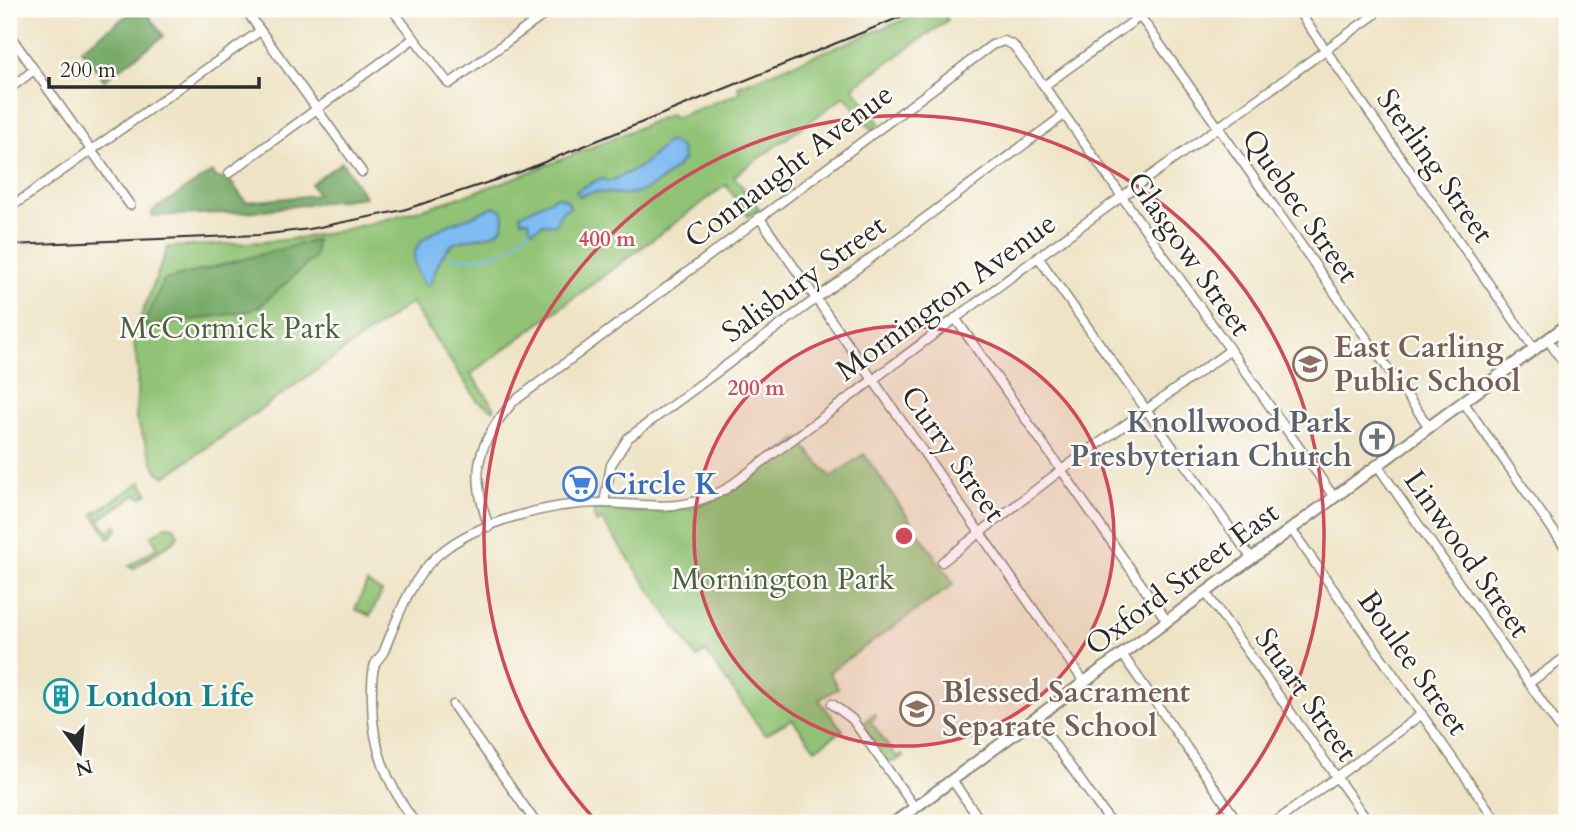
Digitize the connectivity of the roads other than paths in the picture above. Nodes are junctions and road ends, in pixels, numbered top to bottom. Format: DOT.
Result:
graph roads {
  1 [pos="244,9"];
  2 [pos="392,9"];
  3 [pos="552,9"];
  4 [pos="1150,9"];
  5 [pos="1297,9"];
  6 [pos="1137,12"];
  7 [pos="1374,15"];
  8 [pos="260,30"];
  9 [pos="9,34"];
  10 [pos="414,39"];
  11 [pos="1004,41"];
  12 [pos="1326,50"];
  13 [pos="34,70"];
  14 [pos="1044,86"];
  15 [pos="9,89"];
  16 [pos="315,110"];
  17 [pos="1064,116"];
  18 [pos="1218,130"];
  19 [pos="92,151"];
  20 [pos="362,172"];
  21 [pos="229,173"];
  22 [pos="1122,197"];
  23 [pos="130,205"];
  24 [pos="11,206"];
  25 [pos="759,217"];
  26 [pos="1038,257"];
  27 [pos="817,299"];
  28 [pos="955,318"];
  29 [pos="1567,325"];
  30 [pos="1548,340"];
  31 [pos="1535,350"];
  32 [pos="1229,351"];
  33 [pos="1567,368"];
  34 [pos="873,379"];
  35 [pos="1464,403"];
  36 [pos="1144,411"];
  37 [pos="1430,427"];
  38 [pos="1377,465"];
  39 [pos="1060,471"];
  40 [pos="1334,497"];
  41 [pos="604,503"];
  42 [pos="489,527"];
  43 [pos="1291,529"];
  44 [pos="980,533"];
  45 [pos="1567,550"];
  46 [pos="1252,559"];
  47 [pos="942,562"];
  48 [pos="1206,593"];
  49 [pos="1167,621"];
  50 [pos="1122,654"];
  51 [pos="1567,656"];
  52 [pos="1085,683"];
  53 [pos="1529,684"];
  54 [pos="832,704"];
  55 [pos="453,705"];
  56 [pos="1422,714"];
  57 [pos="1037,720"];
  58 [pos="1567,738"];
  59 [pos="1336,776"];
  60 [pos="952,780"];
  61 [pos="915,808"];
  62 [pos="415,823"];
  63 [pos="536,823"];
  64 [pos="894,823"];
  65 [pos="982,823"];
  66 [pos="1111,823"];
  67 [pos="1239,823"];
  68 [pos="1274,823"];
  69 [pos="1369,823"];
  70 [pos="1498,823"];
  1 -- 8 [label="street"];
  2 -- 10 [label="street"];
  3 -- 10 [label="street"];
  4 -- 6 [label="street"];
  5 -- 12 [label="street, Sterling Street"];
  6 -- 14 [label="street"];
  6 -- 18 [label="street, Quebec Street"];
  7 -- 12 [label="street, Mornington Avenue"];
  8 -- 16 [label="street"];
  8 -- 19 [label="street"];
  9 -- 13 [label="street"];
  10 -- 16 [label="street"];
  11 -- 14 [label="street, Glasgow Street"];
  11 -- 25 [label="street, Connaught Avenue"];
  12 -- 18 [label="street, Mornington Avenue"];
  12 -- 31 [label="street, Sterling Street"];
  13 -- 15 [label="street"];
  13 -- 19 [label="street"];
  14 -- 17 [label="street, Glasgow Street"];
  16 -- 20 [label="street"];
  16 -- 21 [label="street"];
  17 -- 22 [label="street, Glasgow Street"];
  17 -- 27 [label="street, Salisbury Street"];
  18 -- 22 [label="street, Mornington Avenue"];
  18 -- 37 [label="street, Quebec Street"];
  19 -- 23 [label="street"];
  19 -- 24 [label="street"];
  22 -- 26 [label="street, Mornington Avenue"];
  22 -- 32 [label="street, Glasgow Street"];
  25 -- 27 [label="street, Curry Street"];
  25 -- 42 [label="street, Connaught Avenue"];
  26 -- 28 [label="street, Mornington Avenue"];
  26 -- 36 [label="street"];
  27 -- 34 [label="street, Curry Street"];
  27 -- 41 [label="street, Salisbury Street"];
  28 -- 34 [label="street, Mornington Avenue"];
  28 -- 39 [label="street"];
  29 -- 30 [label="main road, Oxford Street East"];
  30 -- 31 [label="main road, Oxford Street East"];
  30 -- 33 [label="street"];
  31 -- 35 [label="main road, Oxford Street East"];
  32 -- 36 [label="street"];
  32 -- 40 [label="street, Glasgow Street"];
  34 -- 41 [label="street, Mornington Avenue"];
  34 -- 44 [label="street, Curry Street"];
  35 -- 37 [label="main road, Oxford Street East"];
  35 -- 45 [label="street"];
  36 -- 39 [label="street"];
  36 -- 46 [label="street"];
  37 -- 38 [label="main road, Oxford Street East"];
  38 -- 40 [label="main road, Oxford Street East"];
  38 -- 53 [label="street, Linwood Street"];
  39 -- 44 [label="street"];
  39 -- 49 [label="street"];
  40 -- 43 [label="main road, Oxford Street East"];
  41 -- 42 [label="street, Mornington Avenue"];
  42 -- 62 [label="street, Mornington Avenue"];
  43 -- 46 [label="main road, Oxford Street East"];
  43 -- 56 [label="street, Boulee Street"];
  44 -- 47 [label="street"];
  44 -- 52 [label="street, Curry Street"];
  46 -- 48 [label="main road, Oxford Street East"];
  48 -- 49 [label="main road, Oxford Street East"];
  48 -- 59 [label="street, Stuart Street"];
  49 -- 50 [label="main road, Oxford Street East"];
  50 -- 52 [label="main road, Oxford Street East"];
  50 -- 67 [label="street"];
  51 -- 53 [label="street"];
  52 -- 57 [label="main road, Oxford Street East"];
  53 -- 58 [label="street, Linwood Street"];
  54 -- 61 [label="street"];
  55 -- 63 [label="street"];
  56 -- 59 [label="street"];
  56 -- 70 [label="street, Boulee Street"];
  57 -- 60 [label="main road, Oxford Street East"];
  57 -- 66 [label="street"];
  59 -- 68 [label="street"];
  59 -- 69 [label="street, Stuart Street"];
  60 -- 61 [label="main road, Oxford Street East"];
  60 -- 65 [label="street"];
  61 -- 64 [label="main road, Oxford Street East"];
}
